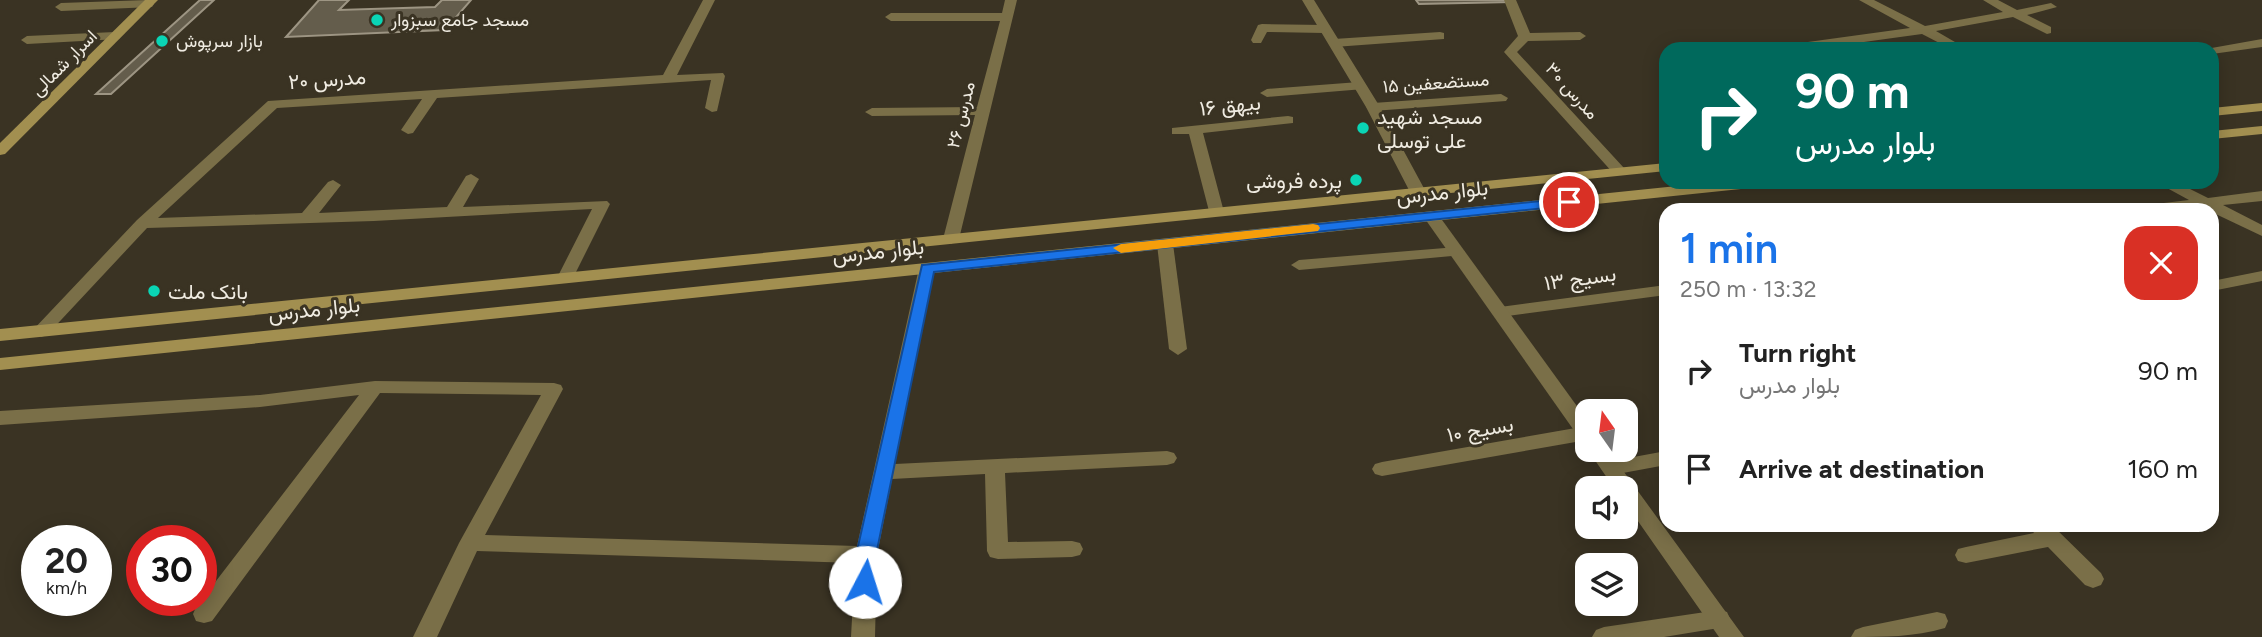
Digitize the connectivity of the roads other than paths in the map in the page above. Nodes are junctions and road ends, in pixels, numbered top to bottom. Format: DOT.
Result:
graph roads {
  1 [pos="709,0"];
  2 [pos="1011,0"];
  3 [pos="1308,0"];
  4 [pos="1510,0"];
  5 [pos="1865,0"];
  6 [pos="1989,0"];
  7 [pos="150,2"];
  8 [pos="61,7"];
  9 [pos="2051,7"];
  10 [pos="2010,13"];
  11 [pos="891,17"];
  12 [pos="1006,17"];
  13 [pos="1324,29"];
  14 [pos="1923,30"];
  15 [pos="2047,30"];
  16 [pos="115,36"];
  17 [pos="1440,36"];
  18 [pos="1580,36"];
  19 [pos="1525,37"];
  20 [pos="27,40"];
  21 [pos="1257,40"];
  22 [pos="1836,42"];
  23 [pos="1947,42"];
  24 [pos="1334,43"];
  25 [pos="2262,43"];
  26 [pos="2219,49"];
  27 [pos="667,81"];
  28 [pos="1359,86"];
  29 [pos="433,93"];
  30 [pos="1267,93"];
  31 [pos="1501,98"];
  32 [pos="1373,107"];
  33 [pos="2262,107"];
  34 [pos="712,108"];
  35 [pos="981,111"];
  36 [pos="2219,111"];
  37 [pos="872,112"];
  38 [pos="1288,120"];
  39 [pos="408,130"];
  40 [pos="1195,130"];
  41 [pos="2261,130"];
  42 [pos="1177,131"];
  43 [pos="2219,134"];
  44 [pos="0,151"];
  45 [pos="1659,168"];
  46 [pos="1619,172"];
  47 [pos="471,179"];
  48 [pos="333,185"];
  49 [pos="1678,189"];
  50 [pos="2178,189"];
  51 [pos="1418,192"];
  52 [pos="2262,196"];
  53 [pos="2205,203"];
  54 [pos="2219,210"];
  55 [pos="453,211"];
  56 [pos="1216,212"];
  57 [pos="1432,216"];
  58 [pos="306,218"];
  59 [pos="1121,222"];
  60 [pos="143,223"];
  61 [pos="2262,231"];
  62 [pos="951,239"];
  63 [pos="1166,244"];
  64 [pos="1131,247"];
  65 [pos="1457,252"];
  66 [pos="1298,265"];
  67 [pos="927,268"];
  68 [pos="2262,276"];
  69 [pos="565,278"];
  70 [pos="2219,285"];
  71 [pos="1659,291"];
  72 [pos="1500,312"];
  73 [pos="41,331"];
  74 [pos="0,335"];
  75 [pos="1178,349"];
  76 [pos="0,364"];
  77 [pos="375,387"];
  78 [pos="1575,417"];
  79 [pos="0,418"];
  80 [pos="1575,436"];
  81 [pos="1167,458"];
  82 [pos="1659,458"];
  83 [pos="1607,462"];
  84 [pos="995,467"];
  85 [pos="1612,468"];
  86 [pos="1382,470"];
  87 [pos="885,471"];
  88 [pos="2042,532"];
  89 [pos="2046,532"];
  90 [pos="470,543"];
  91 [pos="1072,549"];
  92 [pos="866,555"];
  93 [pos="1966,555"];
  94 [pos="2093,579"];
  95 [pos="217,597"];
  96 [pos="1937,621"];
  97 [pos="1726,628"];
  98 [pos="425,637"];
  99 [pos="863,637"];
  100 [pos="1604,637"];
  101 [pos="1863,637"];
  1 -- 27 [label="street"];
  2 -- 12 [label="street, مدرس ۲۶"];
  3 -- 13 [label="street"];
  4 -- 19 [label="street"];
  5 -- 14 [label="street"];
  6 -- 10 [label="street"];
  7 -- 8 [label="street"];
  7 -- 16 [label="main road, اسرار شمالی"];
  9 -- 10 [label="street"];
  10 -- 14 [label="street"];
  10 -- 15 [label="street"];
  11 -- 12 [label="street"];
  12 -- 35 [label="street, مدرس ۲۶"];
  13 -- 21 [label="street"];
  13 -- 24 [label="street"];
  14 -- 22 [label="street"];
  14 -- 23 [label="street"];
  16 -- 20 [label="street"];
  16 -- 44 [label="main road, اسرار شمالی"];
  17 -- 24 [label="street"];
  18 -- 19 [label="street"];
  19 -- 46 [label="street, مدرس ۳۰"];
  24 -- 28 [label="street"];
  25 -- 26 [label="street"];
  27 -- 29 [label="street, مدرس ۲۰"];
  27 -- 34 [label="street, مدرس ۲۰"];
  28 -- 30 [label="street"];
  28 -- 32 [label="street"];
  29 -- 39 [label="street"];
  29 -- 60 [label="street, مدرس ۲۰"];
  31 -- 32 [label="street, مستضعفین ۱۵"];
  32 -- 51 [label="street"];
  33 -- 36 [label="main road"];
  35 -- 37 [label="street"];
  35 -- 62 [label="street, مدرس ۲۶"];
  38 -- 40 [label="street, بیهق ۱۶"];
  40 -- 42 [label="street, بیهق ۱۶"];
  40 -- 56 [label="street"];
  41 -- 43 [label="main road"];
  45 -- 46 [label="main road, بلوار مدرس"];
  46 -- 51 [label="main road, بلوار مدرس"];
  47 -- 55 [label="street"];
  48 -- 58 [label="street"];
  49 -- 57 [label="main road, بلوار مدرس"];
  50 -- 53 [label="street"];
  51 -- 56 [label="main road, بلوار مدرس"];
  52 -- 53 [label="street"];
  54 -- 61 [label="street"];
  55 -- 58 [label="street"];
  55 -- 69 [label="street"];
  56 -- 59 [label="main road, بلوار مدرس"];
  57 -- 63 [label="main road, بلوار مدرس"];
  57 -- 65 [label="street"];
  58 -- 60 [label="street"];
  59 -- 62 [label="main road, بلوار مدرس"];
  59 -- 64 [label="main road"];
  60 -- 73 [label="street, مدرس ۲۰"];
  62 -- 69 [label="main road, بلوار مدرس"];
  63 -- 64 [label="main road, بلوار مدرس"];
  63 -- 75 [label="street"];
  64 -- 67 [label="main road, بلوار مدرس"];
  65 -- 66 [label="street"];
  65 -- 72 [label="street"];
  67 -- 76 [label="main road, بلوار مدرس"];
  67 -- 87 [label="street"];
  68 -- 70 [label="street"];
  69 -- 73 [label="main road, بلوار مدرس"];
  71 -- 72 [label="street, بسیج ۱۳"];
  72 -- 78 [label="street"];
  73 -- 74 [label="main road, بلوار مدرس"];
  77 -- 79 [label="street"];
  77 -- 90 [label="street"];
  77 -- 95 [label="street"];
  80 -- 86 [label="street, بسیج ۱۰"];
  81 -- 84 [label="street"];
  82 -- 85 [label="street"];
  83 -- 85 [label="street"];
  84 -- 87 [label="street"];
  84 -- 91 [label="street"];
  85 -- 97 [label="street"];
  87 -- 92 [label="street"];
  88 -- 93 [label="street"];
  89 -- 94 [label="street"];
  90 -- 92 [label="street"];
  90 -- 98 [label="street"];
  92 -- 99 [label="street"];
  96 -- 101 [label="street"];
  97 -- 100 [label="street"];
}
